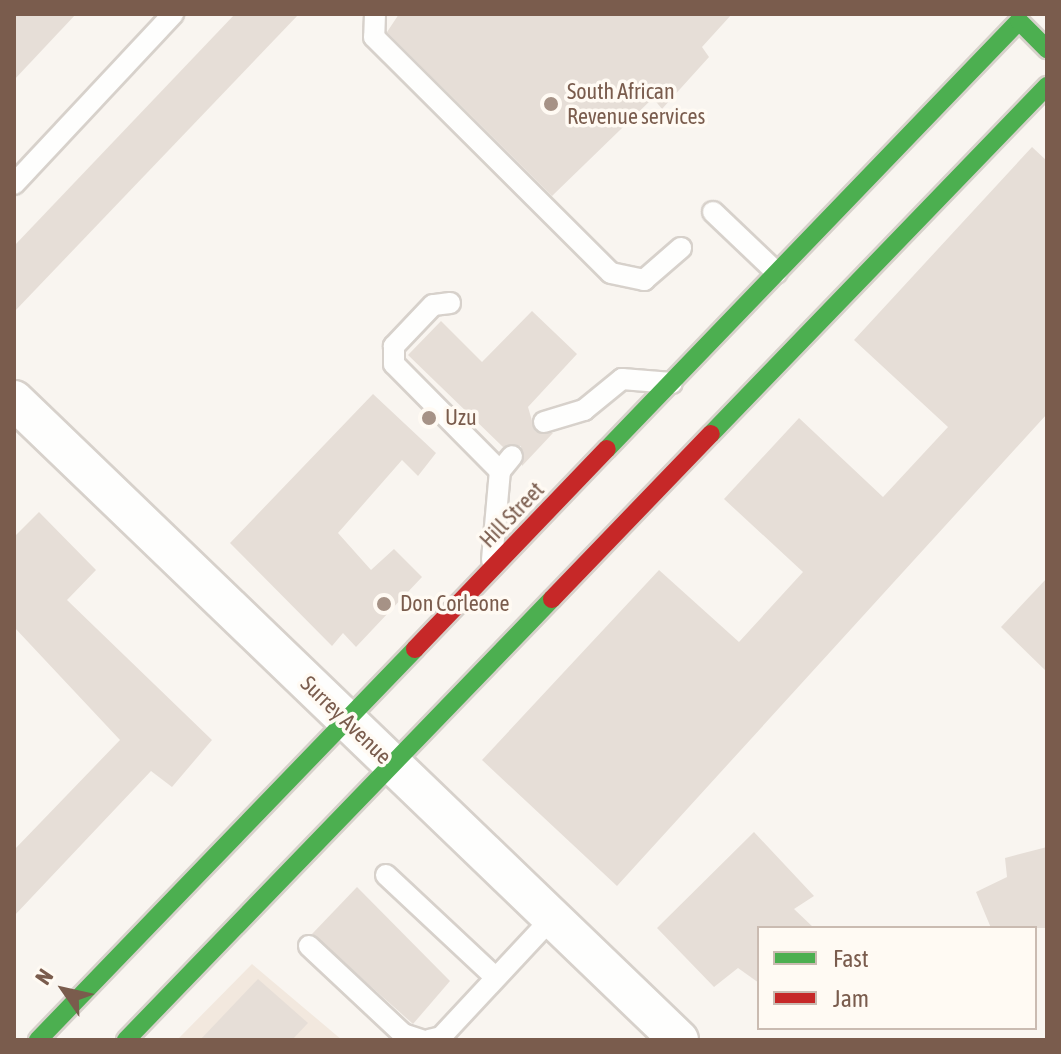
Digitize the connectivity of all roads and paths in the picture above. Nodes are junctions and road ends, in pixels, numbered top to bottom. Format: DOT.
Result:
graph roads {
  1 [pos="173,14"];
  2 [pos="375,14"];
  3 [pos="1015,18"];
  4 [pos="1047,49"];
  5 [pos="1047,86"];
  6 [pos="14,184"];
  7 [pos="713,212"];
  8 [pos="681,248"];
  9 [pos="777,273"];
  10 [pos="450,303"];
  11 [pos="672,383"];
  12 [pos="14,400"];
  13 [pos="544,422"];
  14 [pos="491,572"];
  15 [pos="348,722"];
  16 [pos="392,765"];
  17 [pos="386,875"];
  18 [pos="550,920"];
  19 [pos="309,946"];
  20 [pos="495,977"];
  21 [pos="38,1040"];
  22 [pos="126,1040"];
  23 [pos="422,1040"];
  24 [pos="429,1040"];
  25 [pos="679,1040"];
  1 -- 6 [label="lane"];
  2 -- 8 [label="lane"];
  3 -- 4 [label="main road"];
  3 -- 9 [label="main road, Hill Street"];
  5 -- 16 [label="main road"];
  7 -- 9 [label="lane"];
  9 -- 11 [label="main road, Hill Street"];
  10 -- 14 [label="lane"];
  11 -- 13 [label="lane"];
  11 -- 14 [label="main road, Hill Street"];
  12 -- 15 [label="street, Surrey Avenue"];
  14 -- 15 [label="main road, Hill Street"];
  15 -- 16 [label="street, Surrey Avenue"];
  15 -- 21 [label="main road, Hill Street"];
  16 -- 18 [label="street, Surrey Avenue"];
  16 -- 22 [label="main road"];
  17 -- 20 [label="lane"];
  18 -- 20 [label="lane"];
  18 -- 25 [label="street, Surrey Avenue"];
  19 -- 23 [label="lane"];
  20 -- 24 [label="lane"];
}
